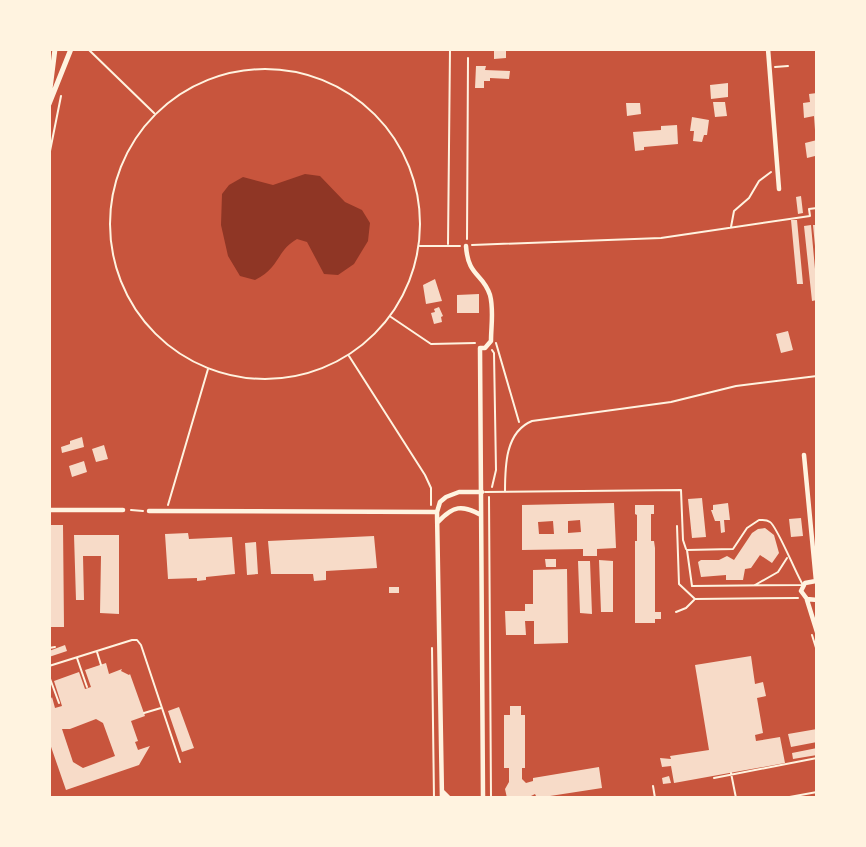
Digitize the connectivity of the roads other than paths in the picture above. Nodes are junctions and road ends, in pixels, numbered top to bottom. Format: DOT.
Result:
graph roads {
  1 [pos="55,49"];
  2 [pos="71,49"];
  3 [pos="768,49"];
  4 [pos="49,97"];
  5 [pos="49,104"];
  6 [pos="779,189"];
  7 [pos="466,246"];
  8 [pos="817,376"];
  9 [pos="804,455"];
  10 [pos="482,492"];
  11 [pos="505,492"];
  12 [pos="49,510"];
  13 [pos="123,510"];
  14 [pos="149,511"];
  15 [pos="437,512"];
  16 [pos="482,516"];
  17 [pos="437,524"];
  18 [pos="687,550"];
  19 [pos="788,557"];
  20 [pos="817,581"];
  21 [pos="803,585"];
  22 [pos="754,586"];
  23 [pos="817,600"];
  24 [pos="804,601"];
  25 [pos="817,632"];
  26 [pos="55,647"];
  27 [pos="49,648"];
  28 [pos="97,651"];
  29 [pos="77,657"];
  30 [pos="101,665"];
  31 [pos="49,666"];
  32 [pos="49,676"];
  33 [pos="87,687"];
  34 [pos="59,703"];
  35 [pos="162,708"];
  36 [pos="144,713"];
  37 [pos="180,762"];
  38 [pos="653,786"];
  39 [pos="442,790"];
  40 [pos="442,798"];
  41 [pos="449,798"];
  42 [pos="480,798"];
  43 [pos="655,798"];
  1 -- 4 [label="main road"];
  2 -- 5 [label="main road"];
  3 -- 6 [label="street"];
  7 -- 10 [label="street"];
  8 -- 11 [label="lane"];
  9 -- 20 [label="street"];
  10 -- 11 [label="lane"];
  10 -- 15 [label="street"];
  10 -- 16 [label="street"];
  11 -- 18 [label="lane"];
  12 -- 13 [label="street"];
  14 -- 15 [label="street"];
  15 -- 17 [label="street"];
  16 -- 17 [label="street"];
  16 -- 42 [label="street"];
  17 -- 39 [label="street"];
  18 -- 19 [label="lane"];
  18 -- 22 [label="lane"];
  19 -- 21 [label="lane"];
  19 -- 22 [label="lane"];
  20 -- 21 [label="street"];
  21 -- 22 [label="lane"];
  21 -- 24 [label="street"];
  23 -- 24 [label="street"];
  24 -- 25 [label="street"];
  26 -- 27 [label="lane"];
  28 -- 29 [label="lane"];
  28 -- 30 [label="lane"];
  28 -- 35 [label="lane"];
  29 -- 31 [label="lane"];
  29 -- 33 [label="lane"];
  32 -- 34 [label="lane"];
  35 -- 36 [label="lane"];
  35 -- 37 [label="lane"];
  38 -- 43 [label="lane"];
  39 -- 40 [label="street"];
  39 -- 41 [label="street"];
}
